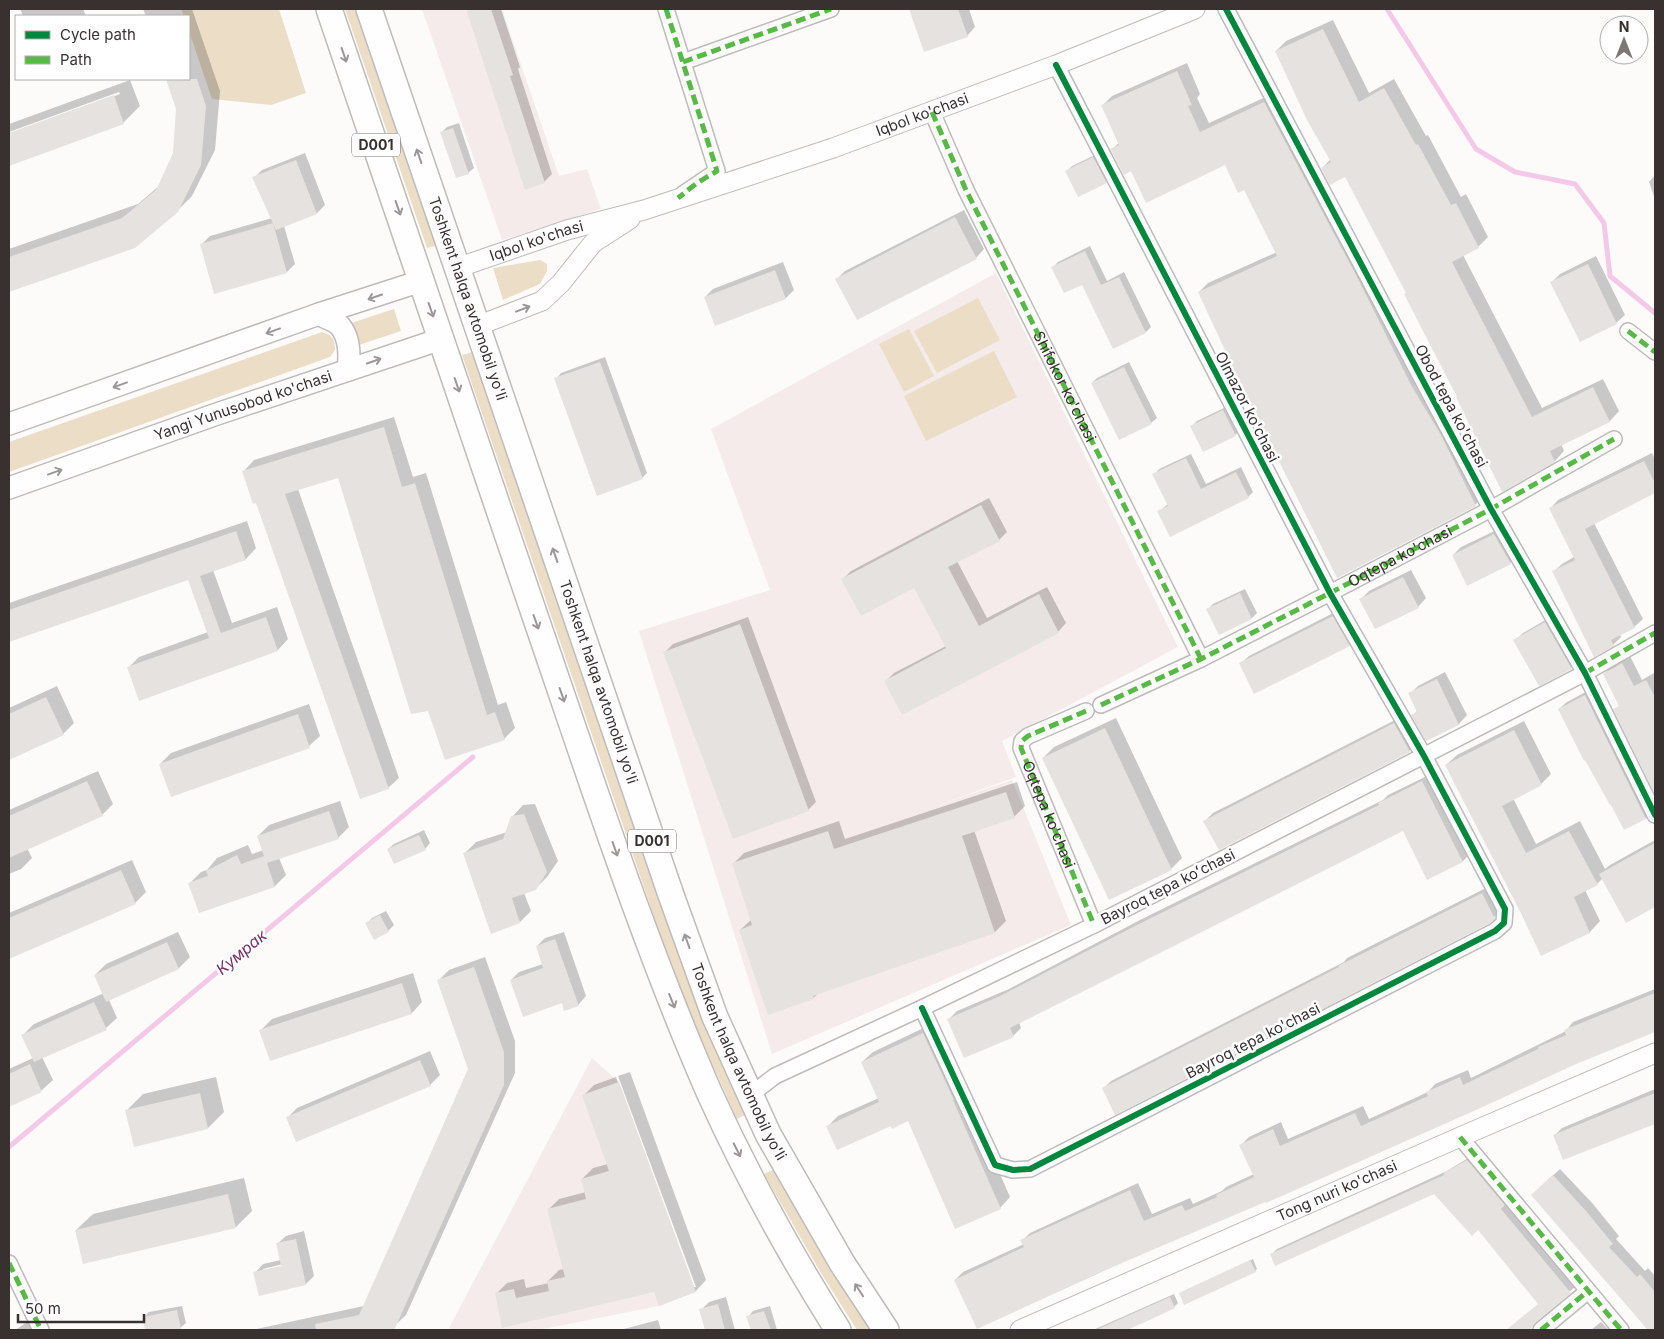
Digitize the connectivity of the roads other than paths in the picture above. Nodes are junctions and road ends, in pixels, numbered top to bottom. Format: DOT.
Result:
graph roads {
  1 [pos="328,9"];
  2 [pos="369,9"];
  3 [pos="666,9"];
  4 [pos="831,9"];
  5 [pos="1196,9"];
  6 [pos="1226,9"];
  7 [pos="683,62"];
  8 [pos="1056,65"];
  9 [pos="932,112"];
  10 [pos="678,198"];
  11 [pos="644,210"];
  12 [pos="457,268"];
  13 [pos="421,281"];
  14 [pos="319,314"];
  15 [pos="477,326"];
  16 [pos="1628,331"];
  17 [pos="441,338"];
  18 [pos="1655,352"];
  19 [pos="348,370"];
  20 [pos="9,424"];
  21 [pos="1614,439"];
  22 [pos="9,488"];
  23 [pos="1492,509"];
  24 [pos="1330,593"];
  25 [pos="1655,633"];
  26 [pos="1201,659"];
  27 [pos="1585,673"];
  28 [pos="1101,705"];
  29 [pos="1086,711"];
  30 [pos="1424,756"];
  31 [pos="1655,815"];
  32 [pos="1094,926"];
  33 [pos="922,1008"];
  34 [pos="1655,1053"];
  35 [pos="750,1096"];
  36 [pos="1460,1137"];
  37 [pos="9,1263"];
  38 [pos="1588,1291"];
  39 [pos="41,1330"];
  40 [pos="838,1330"];
  41 [pos="886,1330"];
  42 [pos="1020,1330"];
  43 [pos="1540,1330"];
  44 [pos="1621,1330"];
  1 -- 13 [label="highway, D001, one-way"];
  12 -- 2 [label="highway, Toshkent halqa avtomobil yo'li / D001, one-way"];
  3 -- 7 [label="street"];
  4 -- 7 [label="street"];
  5 -- 8 [label="street, Iqbol ko'chasi"];
  6 -- 23 [label="street, Obod tepa ko'chasi"];
  7 -- 10 [label="street"];
  8 -- 9 [label="street, Iqbol ko'chasi"];
  8 -- 24 [label="street, Olmazor ko'chasi"];
  9 -- 10 [label="street, Iqbol ko'chasi"];
  9 -- 26 [label="street, Shifokor ko'chasi"];
  10 -- 11 [label="street, Iqbol ko'chasi"];
  11 -- 12 [label="street, Iqbol ko'chasi"];
  15 -- 11 [label="street, Iqbol ko'chasi, one-way"];
  12 -- 13 [label="highway"];
  12 -- 15 [label="highway, Toshkent halqa avtomobil yo'li / D001"];
  13 -- 14 [label="main road, one-way"];
  13 -- 17 [label="highway, D001, one-way"];
  14 -- 19 [label="main road"];
  14 -- 20 [label="main road, one-way"];
  15 -- 17 [label="highway, Yangi Yunusobod ko'chasi"];
  35 -- 15 [label="highway, Toshkent halqa avtomobil yo'li / D001, one-way"];
  16 -- 18 [label="street"];
  19 -- 17 [label="main road, Yangi Yunusobod ko'chasi, one-way"];
  17 -- 40 [label="highway, D001, one-way"];
  22 -- 19 [label="main road, Yangi Yunusobod ko'chasi, one-way"];
  21 -- 23 [label="street, Oqtepa ko'chasi"];
  23 -- 24 [label="street, Oqtepa ko'chasi"];
  23 -- 27 [label="street, Obod tepa ko'chasi"];
  24 -- 26 [label="street, Oqtepa ko'chasi"];
  24 -- 30 [label="street, Olmazor ko'chasi"];
  25 -- 27 [label="street, Bayroq tepa koʻchasi"];
  26 -- 28 [label="street, Oqtepa ko'chasi"];
  27 -- 30 [label="street, Bayroq tepa koʻchasi"];
  27 -- 31 [label="street, Obod tepa ko'chasi"];
  29 -- 32 [label="street, Oqtepa ko'chasi"];
  30 -- 32 [label="street, Bayroq tepa koʻchasi"];
  30 -- 33 [label="street, Bayroq tepa ko'chasi"];
  32 -- 33 [label="street, Bayroq tepa koʻchasi"];
  33 -- 35 [label="street, Bayroq tepa koʻchasi"];
  34 -- 36 [label="street, Tong nuri ko'chasi"];
  41 -- 35 [label="highway, Toshkent halqa avtomobil yo'li / D001, one-way"];
  36 -- 38 [label="street"];
  36 -- 42 [label="street, Tong nuri ko'chasi"];
  37 -- 39 [label="street"];
  38 -- 43 [label="street"];
  38 -- 44 [label="street"];
}
